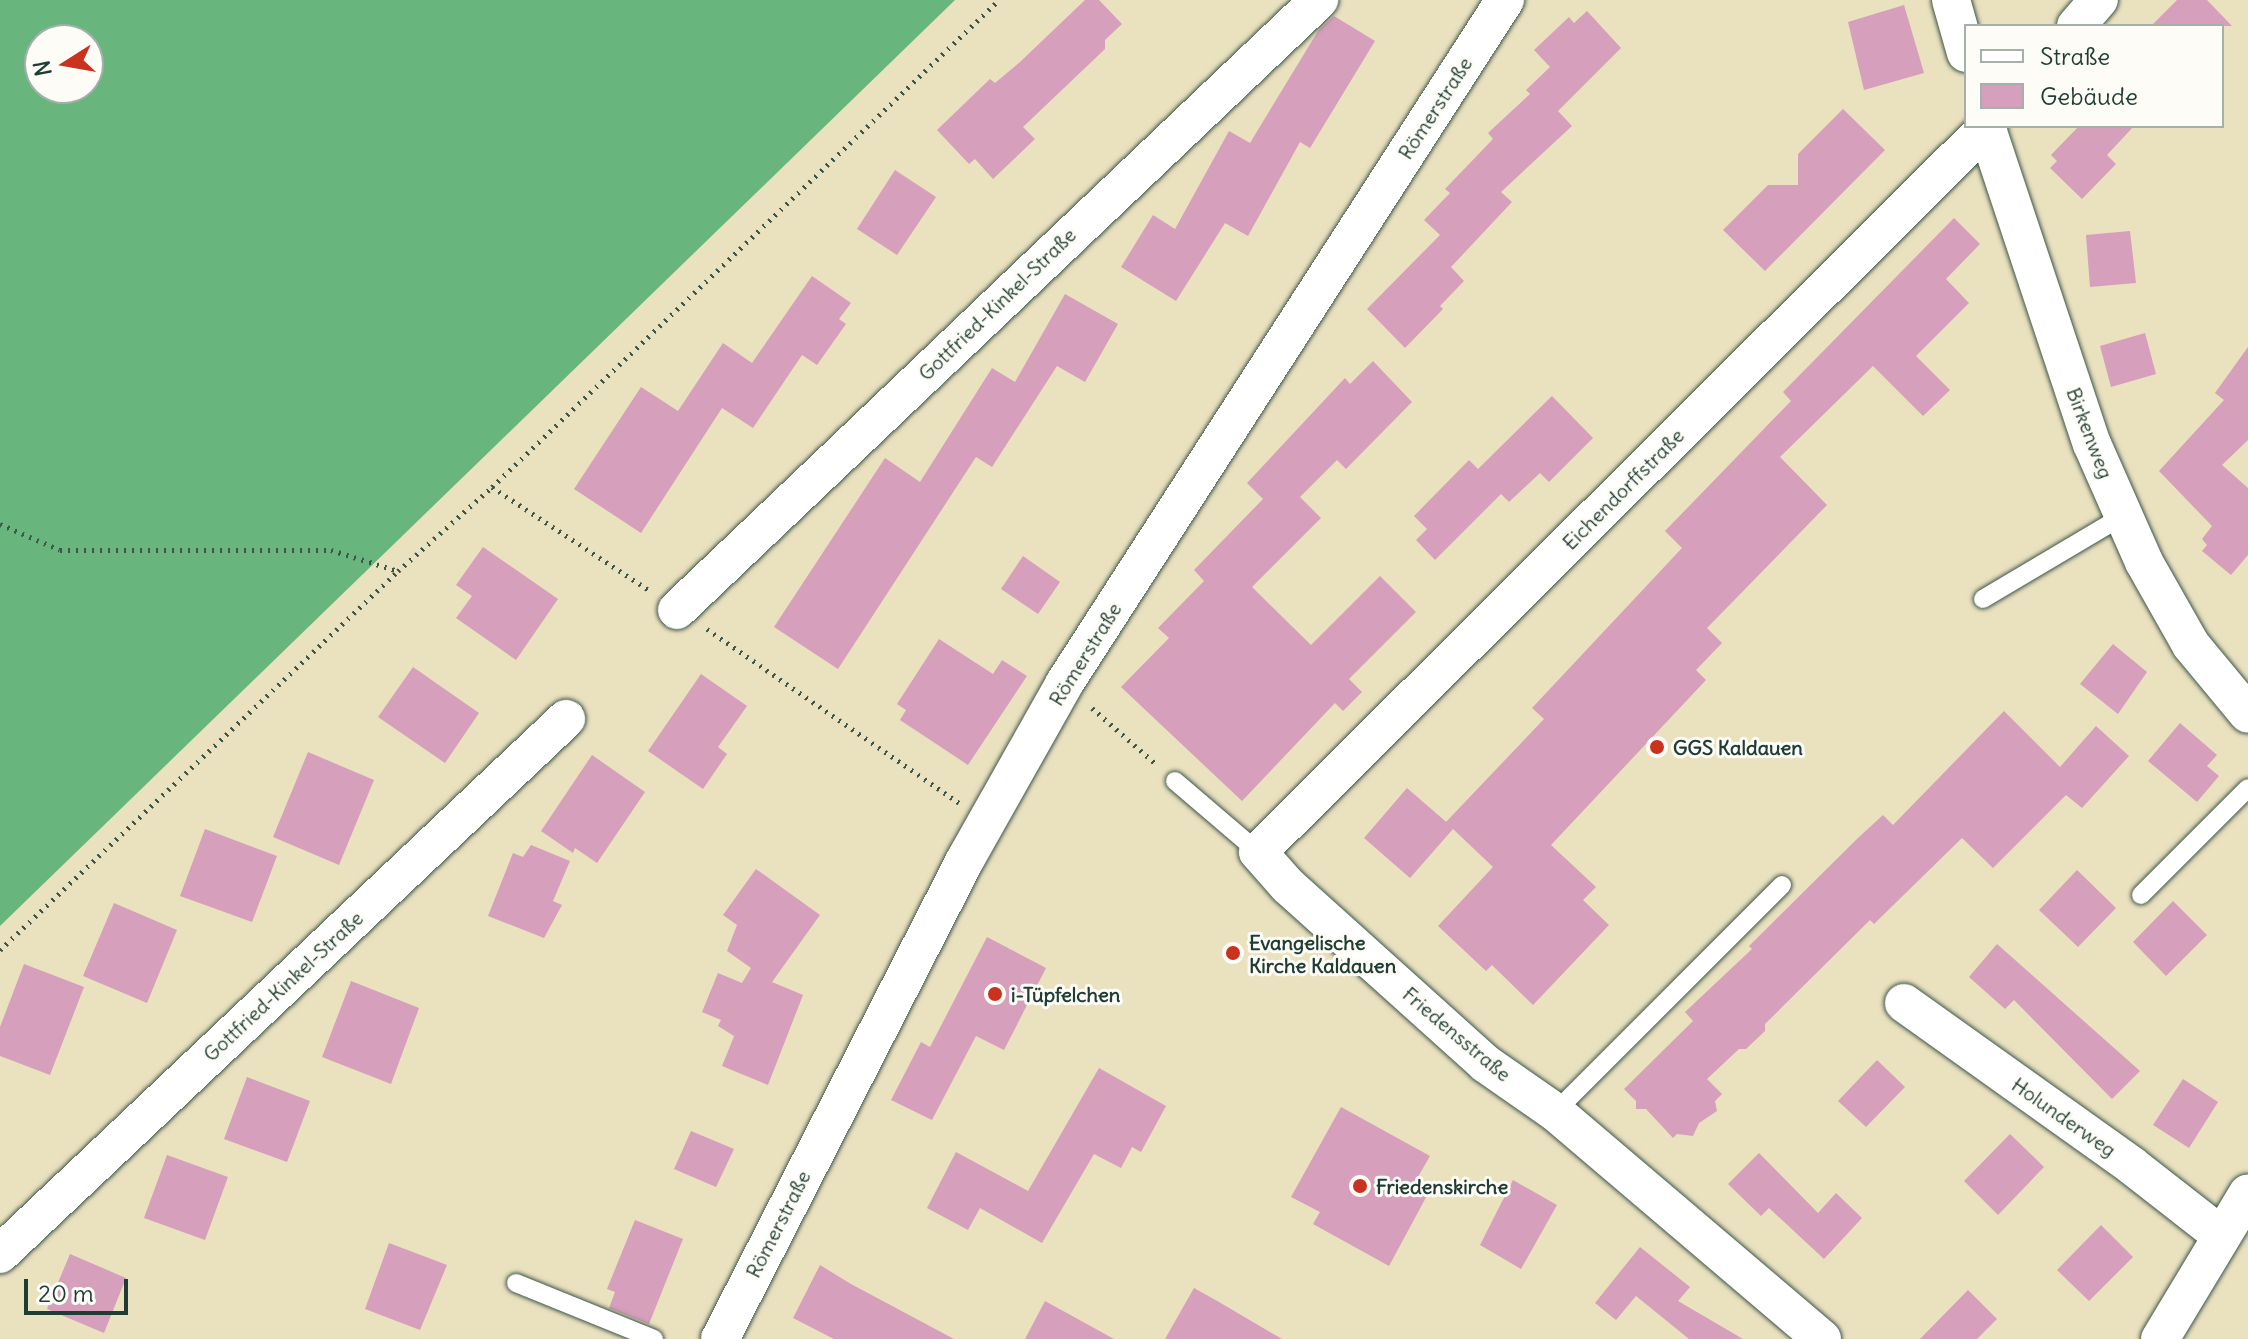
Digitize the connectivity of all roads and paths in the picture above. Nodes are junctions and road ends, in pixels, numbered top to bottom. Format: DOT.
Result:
graph roads {
  1 [pos="999,0"];
  2 [pos="1319,0"];
  3 [pos="1505,0"];
  4 [pos="1951,0"];
  5 [pos="2099,0"];
  6 [pos="2078,24"];
  7 [pos="1964,46"];
  8 [pos="1986,128"];
  9 [pos="1987,128"];
  10 [pos="492,487"];
  11 [pos="2123,516"];
  12 [pos="0,524"];
  13 [pos="398,571"];
  14 [pos="1983,599"];
  15 [pos="677,610"];
  16 [pos="727,643"];
  17 [pos="2248,714"];
  18 [pos="1099,715"];
  19 [pos="566,719"];
  20 [pos="1175,781"];
  21 [pos="2248,788"];
  22 [pos="965,808"];
  23 [pos="1258,852"];
  24 [pos="1782,885"];
  25 [pos="2141,895"];
  26 [pos="0,950"];
  27 [pos="1904,1003"];
  28 [pos="1555,1112"];
  29 [pos="2248,1193"];
  30 [pos="2222,1236"];
  31 [pos="0,1254"];
  32 [pos="516,1283"];
  33 [pos="654,1339"];
  34 [pos="720,1339"];
  35 [pos="1822,1339"];
  36 [pos="2160,1339"];
  1 -- 10 [label="path"];
  2 -- 15 [label="street, Gottfried-Kinkel-Straße"];
  3 -- 34 [label="street, Römerstraße"];
  4 -- 7 [label="street"];
  5 -- 6 [label="street"];
  8 -- 23 [label="street, Eichendorffstraße"];
  9 -- 11 [label="street, Birkenweg"];
  10 -- 13 [label="path"];
  10 -- 15 [label="path"];
  11 -- 14 [label="lane"];
  11 -- 17 [label="street, Birkenweg"];
  12 -- 13 [label="path"];
  13 -- 26 [label="path"];
  16 -- 22 [label="path"];
  18 -- 20 [label="path"];
  19 -- 31 [label="street, Gottfried-Kinkel-Straße"];
  20 -- 23 [label="lane"];
  21 -- 25 [label="lane"];
  23 -- 28 [label="street, Friedensstraße"];
  24 -- 28 [label="lane"];
  27 -- 30 [label="street, Holunderweg"];
  28 -- 35 [label="street, Friedensstraße"];
  29 -- 30 [label="street"];
  30 -- 36 [label="street"];
  32 -- 33 [label="lane"];
}
